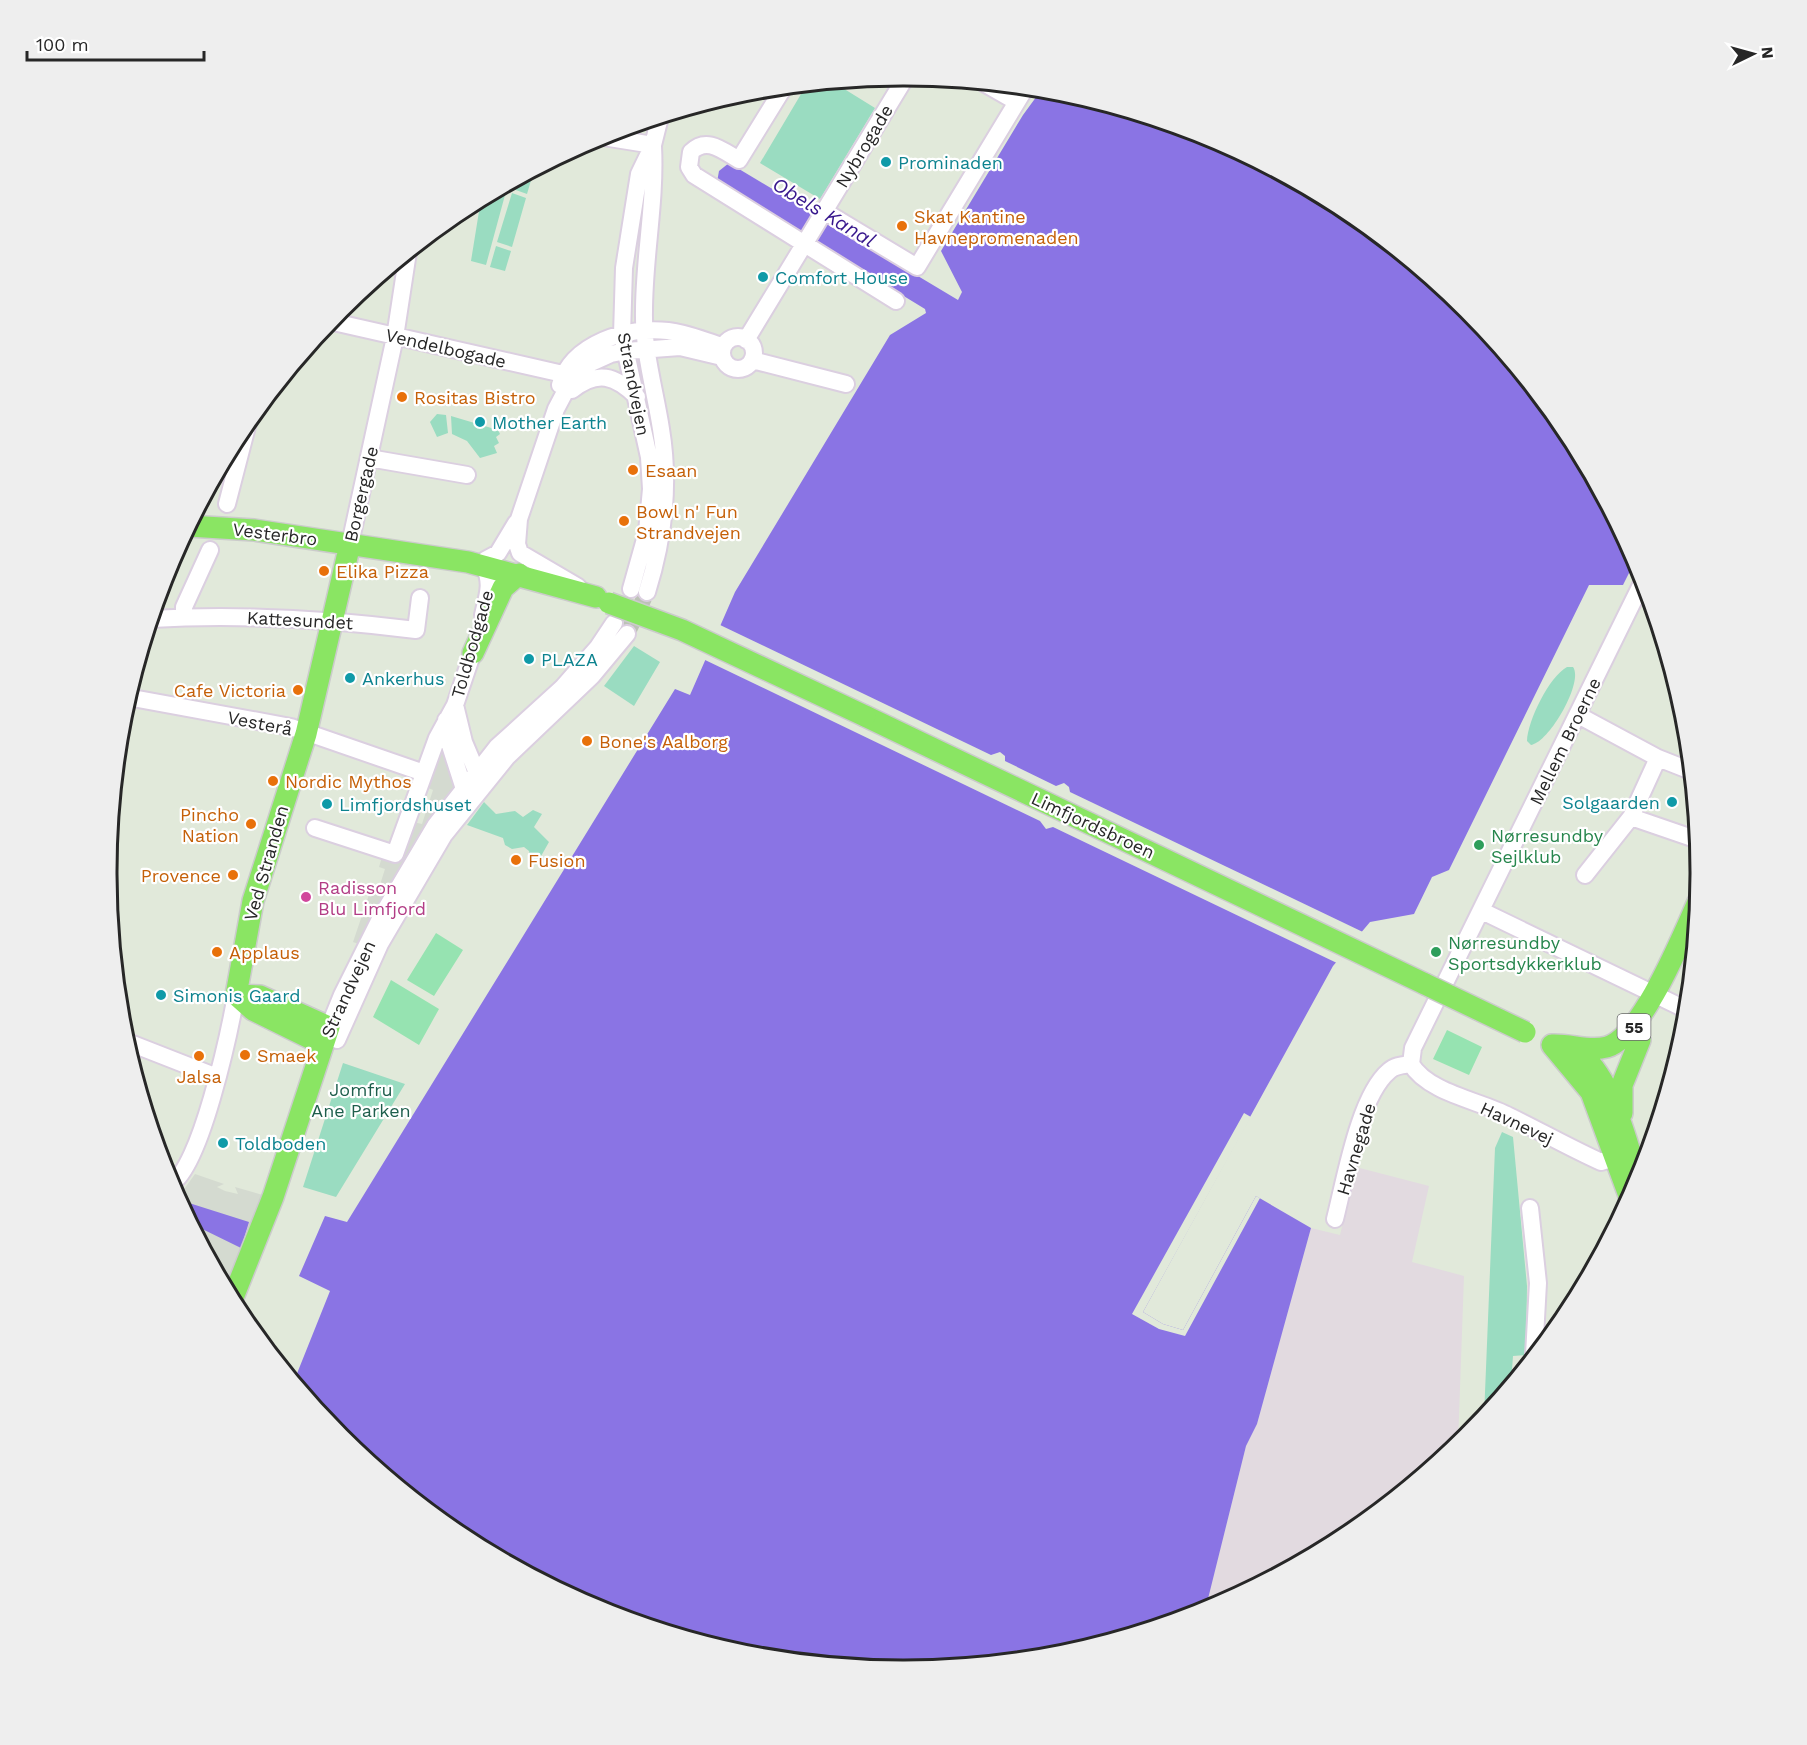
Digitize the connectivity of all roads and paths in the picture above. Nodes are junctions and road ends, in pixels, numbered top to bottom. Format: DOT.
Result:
graph roads {
  1 [pos="900,86"];
  2 [pos="998,91"];
  3 [pos="1021,95"];
  4 [pos="778,96"];
  5 [pos="1017,102"];
  6 [pos="658,125"];
  7 [pos="618,139"];
  8 [pos="653,145"];
  9 [pos="823,214"];
  10 [pos="805,242"];
  11 [pos="406,263"];
  12 [pos="896,301"];
  13 [pos="340,324"];
  14 [pos="645,332"];
  15 [pos="395,337"];
  16 [pos="746,340"];
  17 [pos="624,343"];
  18 [pos="647,350"];
  19 [pos="723,352"];
  20 [pos="752,360"];
  21 [pos="563,374"];
  22 [pos="846,384"];
  23 [pos="637,397"];
  24 [pos="556,409"];
  25 [pos="242,447"];
  26 [pos="369,458"];
  27 [pos="467,475"];
  28 [pos="227,504"];
  29 [pos="519,519"];
  30 [pos="197,526"];
  31 [pos="350,544"];
  32 [pos="210,550"];
  33 [pos="479,563"];
  34 [pos="519,574"];
  35 [pos="1638,591"];
  36 [pos="420,598"];
  37 [pos="602,600"];
  38 [pos="184,616"];
  39 [pos="159,618"];
  40 [pos="332,620"];
  41 [pos="620,629"];
  42 [pos="473,653"];
  43 [pos="136,699"];
  44 [pos="455,705"];
  45 [pos="1578,715"];
  46 [pos="446,720"];
  47 [pos="306,734"];
  48 [pos="1658,758"];
  49 [pos="1684,768"];
  50 [pos="424,773"];
  51 [pos="480,779"];
  52 [pos="464,789"];
  53 [pos="1631,817"];
  54 [pos="315,828"];
  55 [pos="1689,837"];
  56 [pos="1585,875"];
  57 [pos="1482,911"];
  58 [pos="1689,921"];
  59 [pos="236,995"];
  60 [pos="1655,996"];
  61 [pos="1679,1006"];
  62 [pos="329,1037"];
  63 [pos="1640,1040"];
  64 [pos="1552,1044"];
  65 [pos="136,1045"];
  66 [pos="1582,1054"];
  67 [pos="1411,1064"];
  68 [pos="217,1077"];
  69 [pos="1623,1149"];
  70 [pos="1633,1168"];
  71 [pos="178,1178"];
  72 [pos="1628,1181"];
  73 [pos="1530,1208"];
  74 [pos="1335,1219"];
  75 [pos="241,1289"];
  76 [pos="1535,1343"];
  1 -- 9 [label="street, Nybrogade"];
  2 -- 5 [label="street"];
  3 -- 5 [label="street"];
  4 -- 10 [label="street"];
  5 -- 9 [label="street"];
  6 -- 8 [label="street, Strandvejen"];
  7 -- 8 [label="street"];
  8 -- 14 [label="street, Strandvejen"];
  8 -- 17 [label="street, Strandvejen"];
  9 -- 10 [label="street, Nybrogade"];
  10 -- 12 [label="street"];
  10 -- 16 [label="street, Nybrogade"];
  11 -- 15 [label="street, Borgergade"];
  13 -- 15 [label="street, Vendelbogade"];
  14 -- 17 [label="street"];
  14 -- 18 [label="street, Strandvejen"];
  14 -- 19 [label="street"];
  15 -- 21 [label="street, Vendelbogade"];
  15 -- 26 [label="street, Borgergade"];
  16 -- 19 [label="street"];
  16 -- 20 [label="street"];
  17 -- 18 [label="street"];
  17 -- 21 [label="street"];
  17 -- 23 [label="street, Strandvejen"];
  17 -- 24 [label="street"];
  18 -- 19 [label="street"];
  18 -- 23 [label="street, Strandvejen"];
  19 -- 20 [label="street"];
  20 -- 22 [label="street"];
  21 -- 24 [label="street"];
  23 -- 24 [label="street"];
  24 -- 29 [label="street"];
  25 -- 28 [label="street"];
  26 -- 27 [label="street"];
  26 -- 31 [label="street, Borgergade"];
  29 -- 33 [label="street"];
  29 -- 37 [label="street"];
  30 -- 31 [label="main road, Vesterbro"];
  31 -- 33 [label="main road, Vesterbro"];
  31 -- 40 [label="main road, Borgergade"];
  32 -- 38 [label="street"];
  33 -- 34 [label="main road, Vesterbro"];
  33 -- 37 [label="main road, Vesterbro"];
  33 -- 42 [label="street, Toldbodgade"];
  34 -- 37 [label="main road, Vesterbro"];
  34 -- 42 [label="main road"];
  35 -- 45 [label="street, Mellem Broerne"];
  36 -- 40 [label="street, Kattesundet"];
  37 -- 64 [label="main road, Limfjordsbroen, bridge"];
  38 -- 39 [label="street, Kattesundet"];
  38 -- 40 [label="street, Kattesundet"];
  40 -- 47 [label="main road, Borgergade"];
  41 -- 51 [label="street, Strandvejen"];
  42 -- 44 [label="street, Toldbodgade"];
  43 -- 47 [label="street, Vesterå"];
  44 -- 46 [label="street, Toldbodgade"];
  44 -- 51 [label="street"];
  45 -- 48 [label="street"];
  45 -- 57 [label="street, Mellem Broerne"];
  46 -- 50 [label="street, Toldbodgade"];
  46 -- 52 [label="street, Toldbodgade"];
  47 -- 50 [label="street, Vesterå"];
  47 -- 59 [label="main road, Ved Stranden"];
  48 -- 49 [label="street"];
  48 -- 53 [label="street"];
  50 -- 54 [label="street, Ved Stranden"];
  51 -- 52 [label="street, Strandvejen"];
  51 -- 62 [label="street, Strandvejen"];
  52 -- 62 [label="street, Strandvejen"];
  53 -- 55 [label="street"];
  53 -- 56 [label="street"];
  57 -- 60 [label="street"];
  57 -- 67 [label="street, Mellem Broerne"];
  58 -- 60 [label="main road, 55"];
  59 -- 62 [label="main road"];
  59 -- 68 [label="street, Ved Stranden"];
  60 -- 61 [label="street"];
  60 -- 63 [label="main road, 55"];
  60 -- 66 [label="main road, 55"];
  62 -- 75 [label="main road, Strandvejen"];
  63 -- 66 [label="main road, 55"];
  63 -- 69 [label="main road"];
  64 -- 66 [label="main road, 55"];
  64 -- 69 [label="main road"];
  65 -- 68 [label="street"];
  66 -- 69 [label="main road"];
  67 -- 69 [label="street, Havnevej"];
  67 -- 74 [label="street, Havnegade"];
  68 -- 71 [label="street, Ved Stranden"];
  69 -- 70 [label="main road"];
  69 -- 72 [label="main road"];
  73 -- 76 [label="street"];
}
